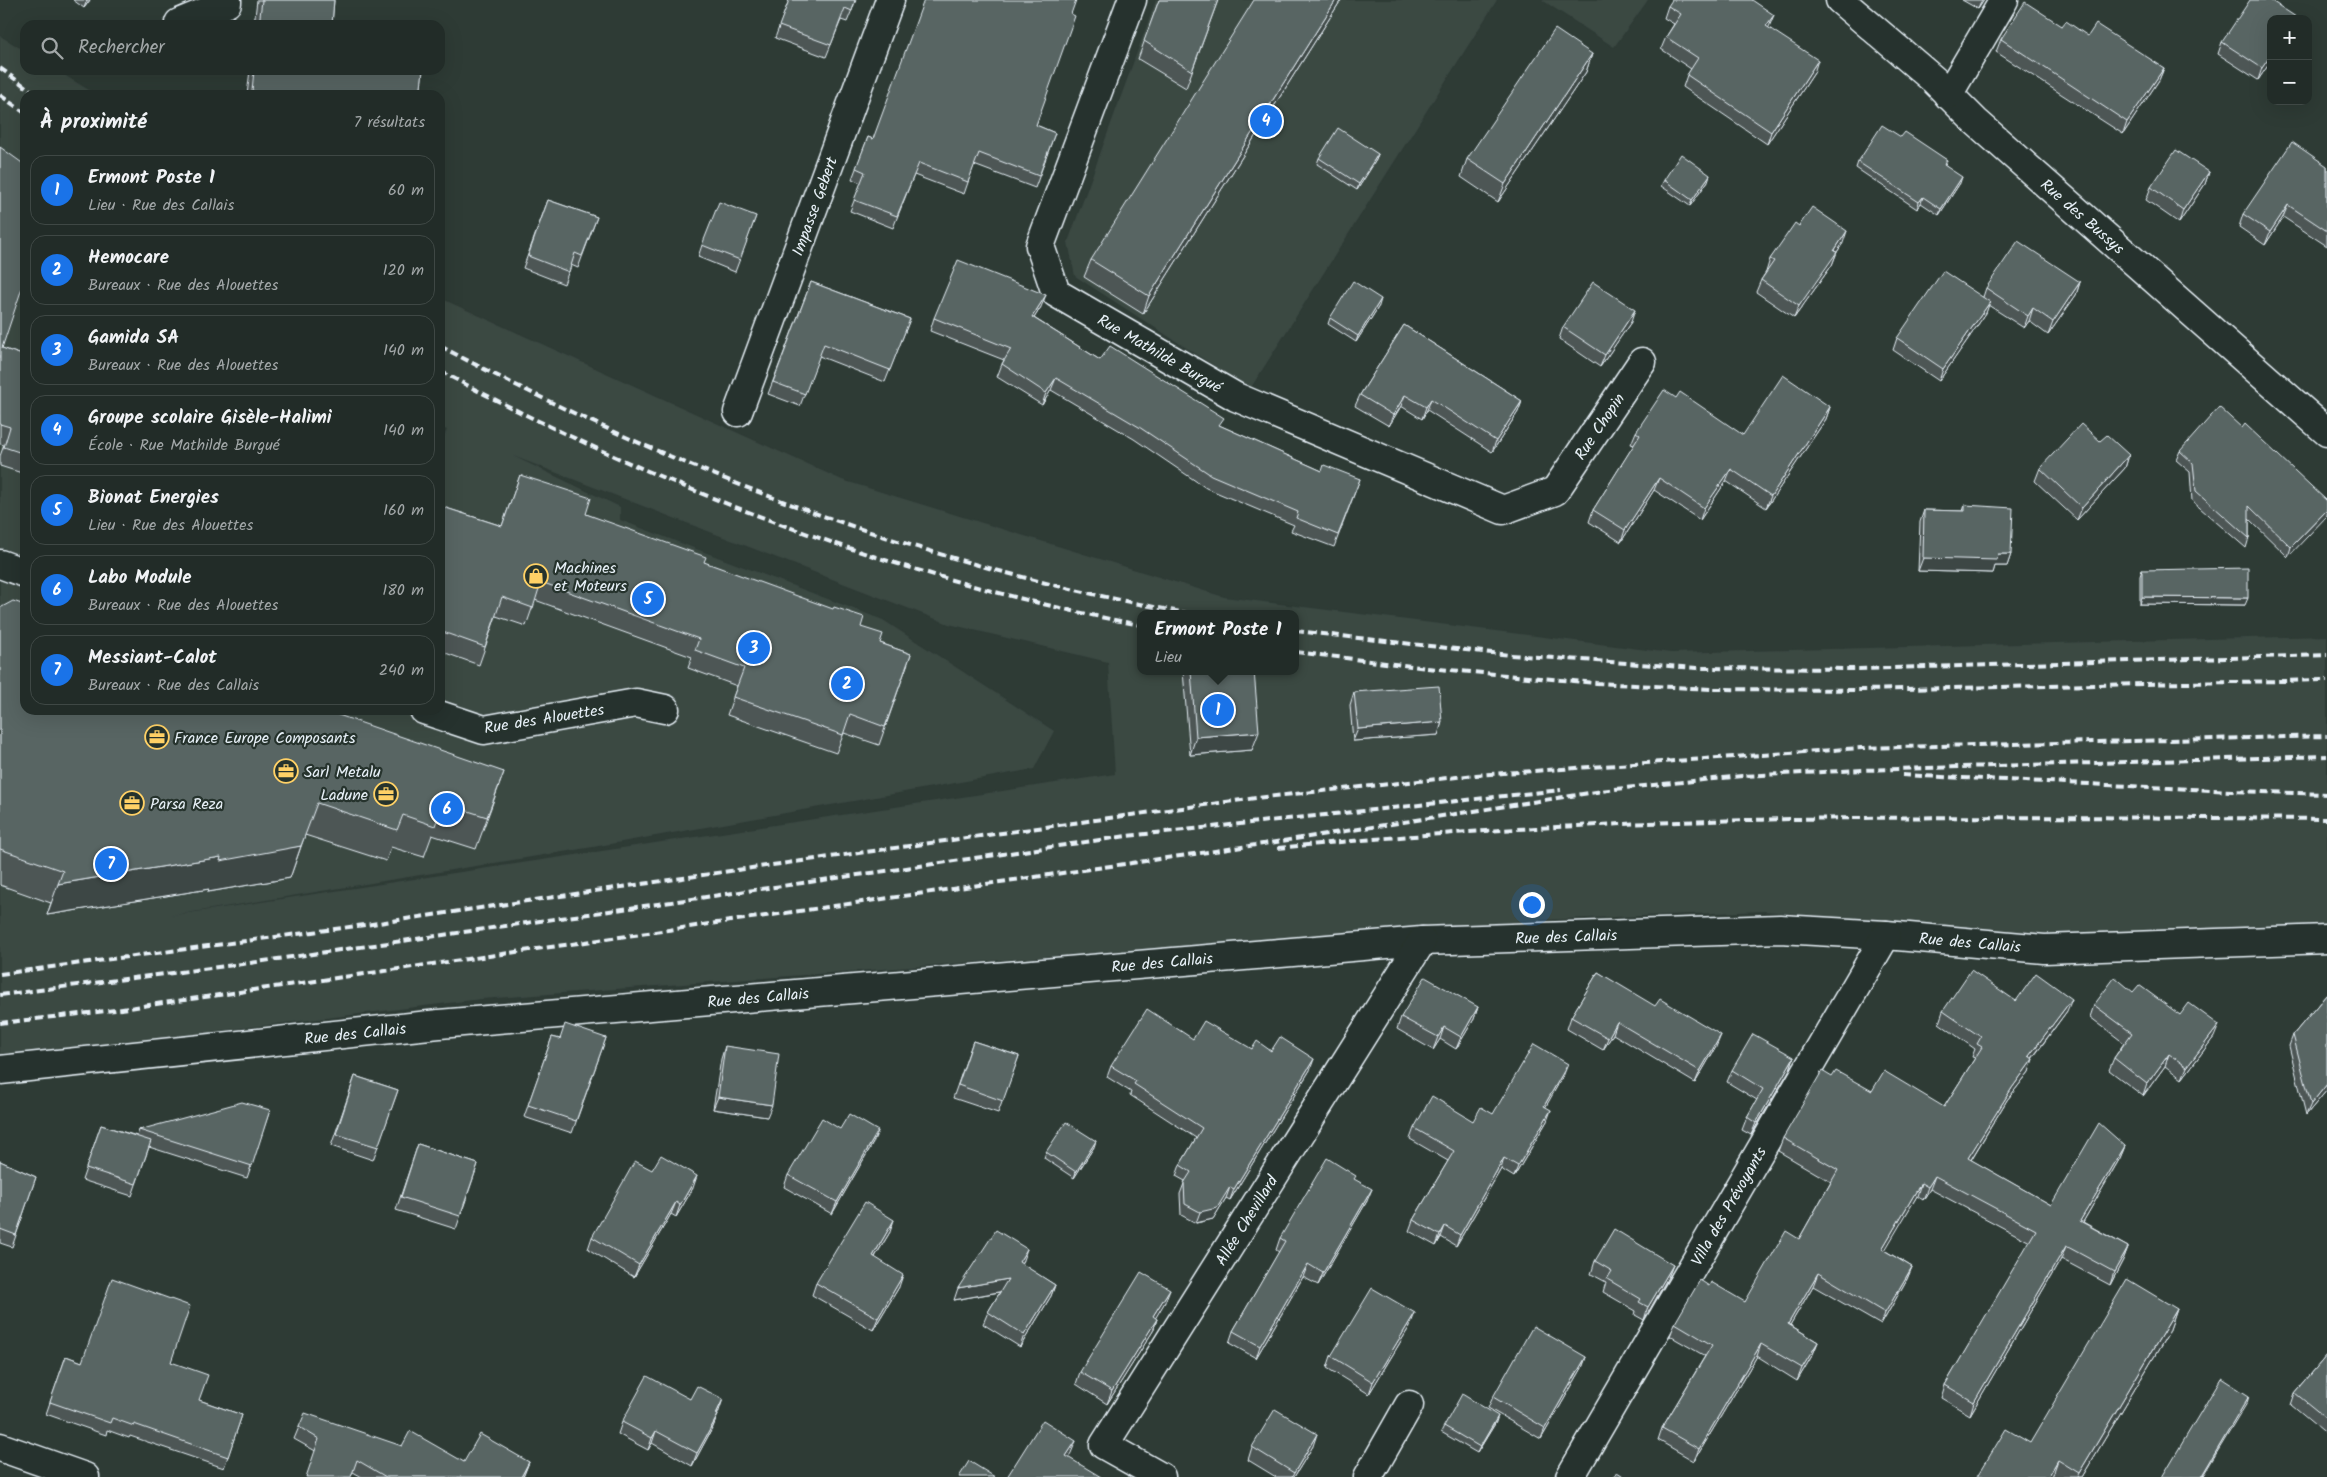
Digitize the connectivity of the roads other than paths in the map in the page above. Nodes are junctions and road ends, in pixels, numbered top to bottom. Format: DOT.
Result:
graph roads {
  1 [pos="227,0"];
  2 [pos="890,0"];
  3 [pos="1132,0"];
  4 [pos="1840,0"];
  5 [pos="2004,0"];
  6 [pos="185,20"];
  7 [pos="1948,95"];
  8 [pos="1642,362"];
  9 [pos="738,412"];
  10 [pos="2327,432"];
  11 [pos="1555,491"];
  12 [pos="0,564"];
  13 [pos="20,571"];
  14 [pos="665,709"];
  15 [pos="439,715"];
  16 [pos="1886,935"];
  17 [pos="2327,939"];
  18 [pos="1422,941"];
  19 [pos="0,1070"];
  20 [pos="1409,1405"];
  21 [pos="0,1447"];
  22 [pos="85,1477"];
  23 [pos="1161,1477"];
  24 [pos="1368,1477"];
  25 [pos="1570,1477"];
  1 -- 6 [label="street"];
  2 -- 9 [label="street, Impasse Gebert"];
  3 -- 11 [label="street, Rue Mathilde Burgué"];
  4 -- 7 [label="street, Rue des Bussys"];
  5 -- 7 [label="street"];
  7 -- 10 [label="street, Rue des Bussys"];
  8 -- 11 [label="street, Rue Chopin"];
  12 -- 13 [label="street"];
  14 -- 15 [label="street, Rue des Alouettes"];
  16 -- 17 [label="street, Rue des Callais"];
  16 -- 18 [label="street, Rue des Callais"];
  16 -- 25 [label="street, Villa des Prévoyants"];
  18 -- 19 [label="street, Rue des Callais"];
  18 -- 23 [label="street, Allée Chevillard"];
  20 -- 24 [label="street"];
  21 -- 22 [label="street"];
}
